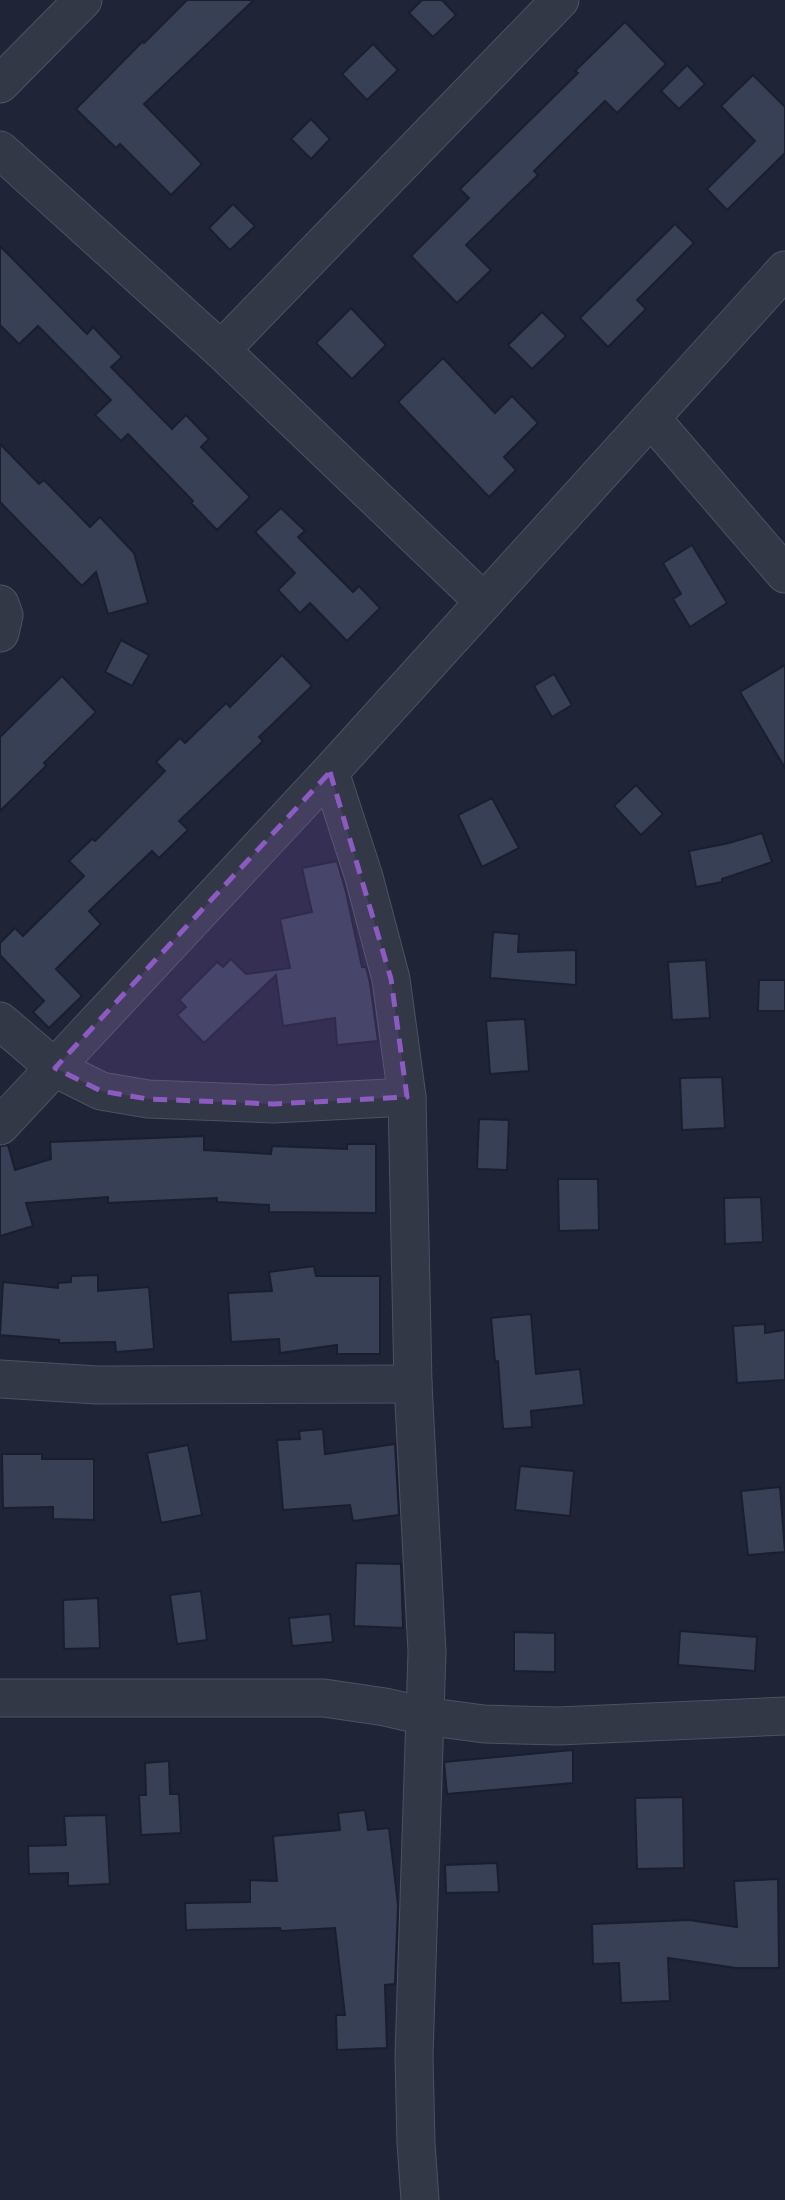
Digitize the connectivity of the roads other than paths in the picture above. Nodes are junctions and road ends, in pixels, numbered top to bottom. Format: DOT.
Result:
graph roads {
  1 [pos="83,0"];
  2 [pos="561,0"];
  3 [pos="0,84"];
  4 [pos="0,150"];
  5 [pos="785,270"];
  6 [pos="221,351"];
  7 [pos="651,418"];
  8 [pos="785,574"];
  9 [pos="484,603"];
  10 [pos="0,604"];
  11 [pos="0,633"];
  12 [pos="330,772"];
  13 [pos="0,1021"];
  14 [pos="55,1068"];
  15 [pos="407,1097"];
  16 [pos="0,1126"];
  17 [pos="0,1379"];
  18 [pos="412,1384"];
  19 [pos="0,1698"];
  20 [pos="424,1716"];
  21 [pos="785,1716"];
  22 [pos="420,2200"];
  1 -- 3 [label="street"];
  2 -- 6 [label="street"];
  4 -- 6 [label="street"];
  5 -- 7 [label="street"];
  6 -- 9 [label="street"];
  7 -- 8 [label="street"];
  7 -- 9 [label="street"];
  9 -- 12 [label="street"];
  10 -- 11 [label="street"];
  12 -- 14 [label="street"];
  12 -- 15 [label="street"];
  13 -- 14 [label="street"];
  14 -- 15 [label="street"];
  14 -- 16 [label="street"];
  15 -- 18 [label="street"];
  17 -- 18 [label="street"];
  18 -- 20 [label="street"];
  19 -- 20 [label="street"];
  20 -- 21 [label="street"];
  20 -- 22 [label="street"];
}
